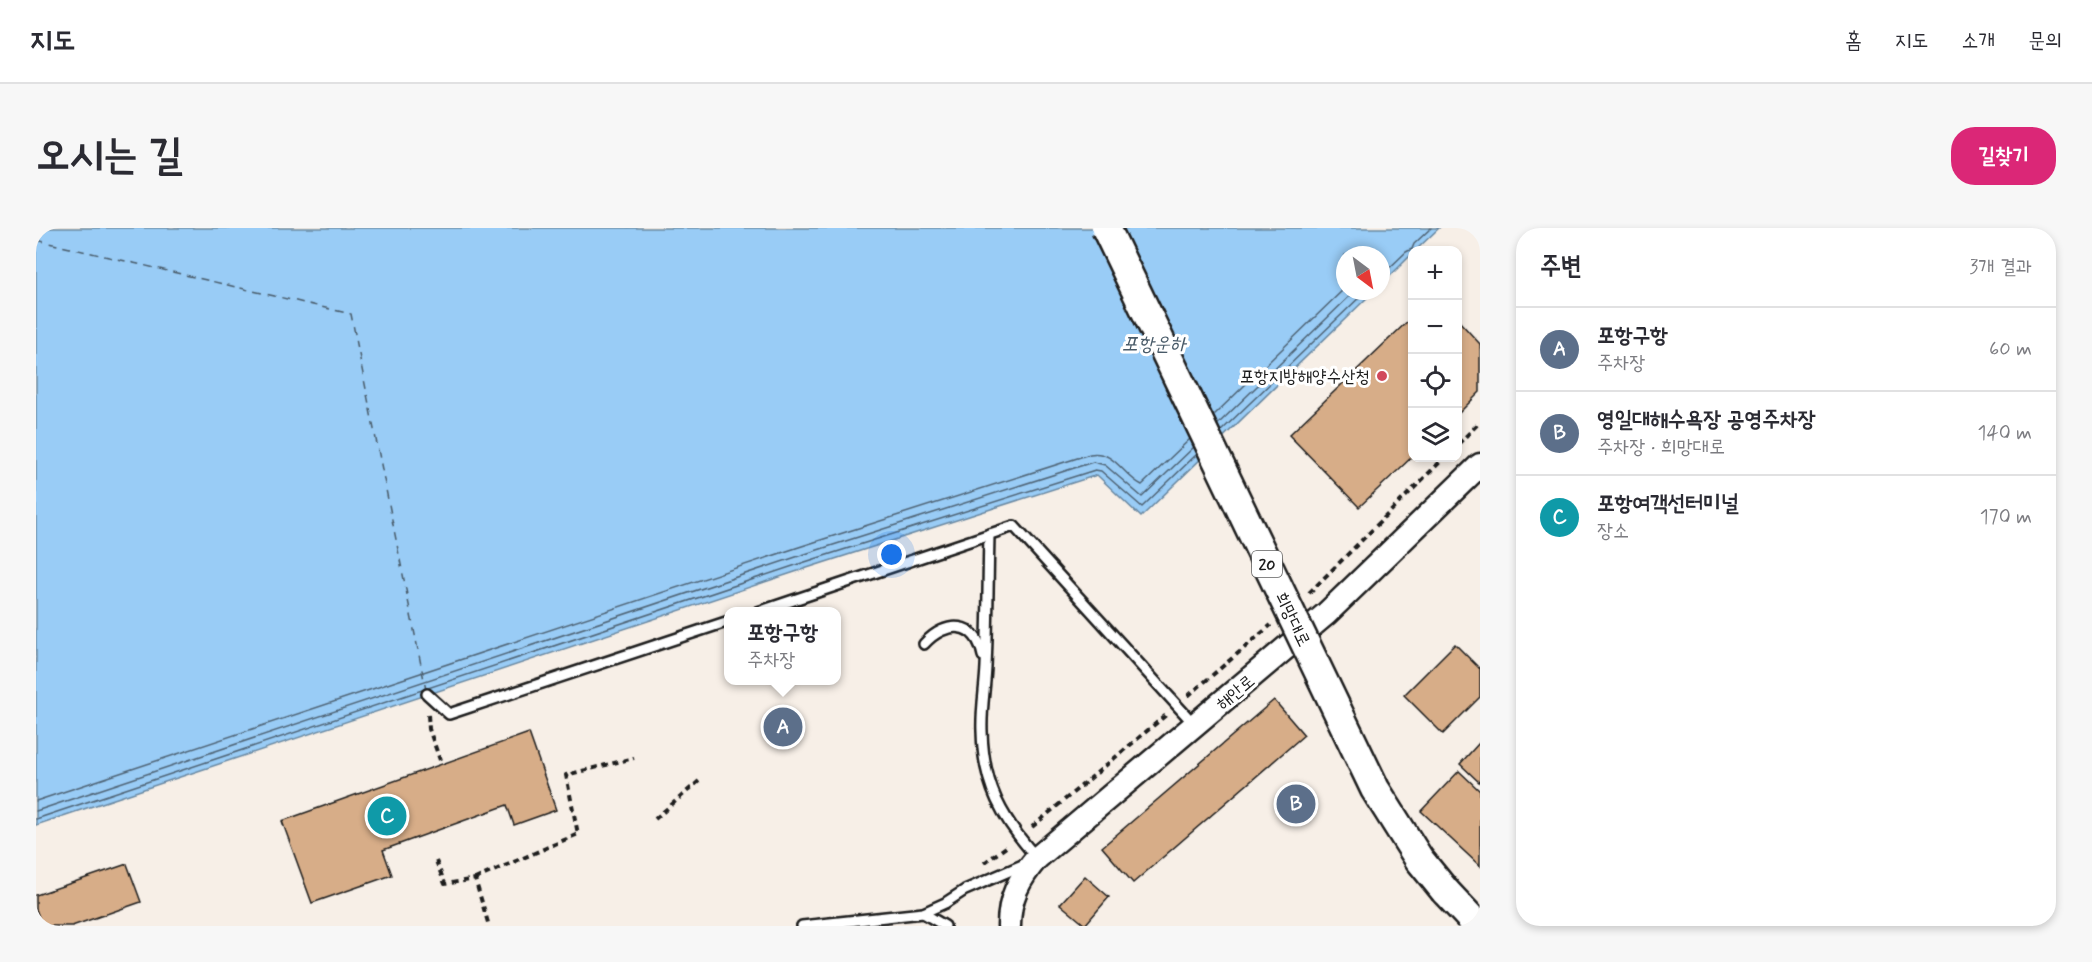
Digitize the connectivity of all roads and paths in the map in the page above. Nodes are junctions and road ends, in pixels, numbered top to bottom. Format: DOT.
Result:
graph roads {
  1 [pos="1107,228"];
  2 [pos="1480,422"];
  3 [pos="1462,440"];
  4 [pos="1480,465"];
  5 [pos="989,534"];
  6 [pos="773,607"];
  7 [pos="724,623"];
  8 [pos="924,644"];
  9 [pos="986,670"];
  10 [pos="427,694"];
  11 [pos="1196,726"];
  12 [pos="429,729"];
  13 [pos="634,758"];
  14 [pos="440,760"];
  15 [pos="699,781"];
  16 [pos="655,819"];
  17 [pos="1037,858"];
  18 [pos="436,861"];
  19 [pos="475,879"];
  20 [pos="923,913"];
  21 [pos="489,926"];
  22 [pos="802,926"];
  23 [pos="945,926"];
  24 [pos="1009,926"];
  25 [pos="1478,926"];
  1 -- 25 [label="main road, 희망대로 / 20, bridge"];
  2 -- 3 [label="path"];
  4 -- 11 [label="street, 해안로"];
  5 -- 6 [label="lane"];
  5 -- 9 [label="lane"];
  5 -- 11 [label="lane"];
  7 -- 10 [label="lane"];
  8 -- 9 [label="lane"];
  9 -- 17 [label="lane"];
  11 -- 17 [label="street, 해안로"];
  12 -- 14 [label="path"];
  13 -- 19 [label="path"];
  15 -- 16 [label="path"];
  17 -- 20 [label="lane"];
  17 -- 24 [label="street, 해안로"];
  18 -- 19 [label="path"];
  19 -- 21 [label="path"];
  20 -- 22 [label="lane"];
  20 -- 23 [label="lane"];
}
